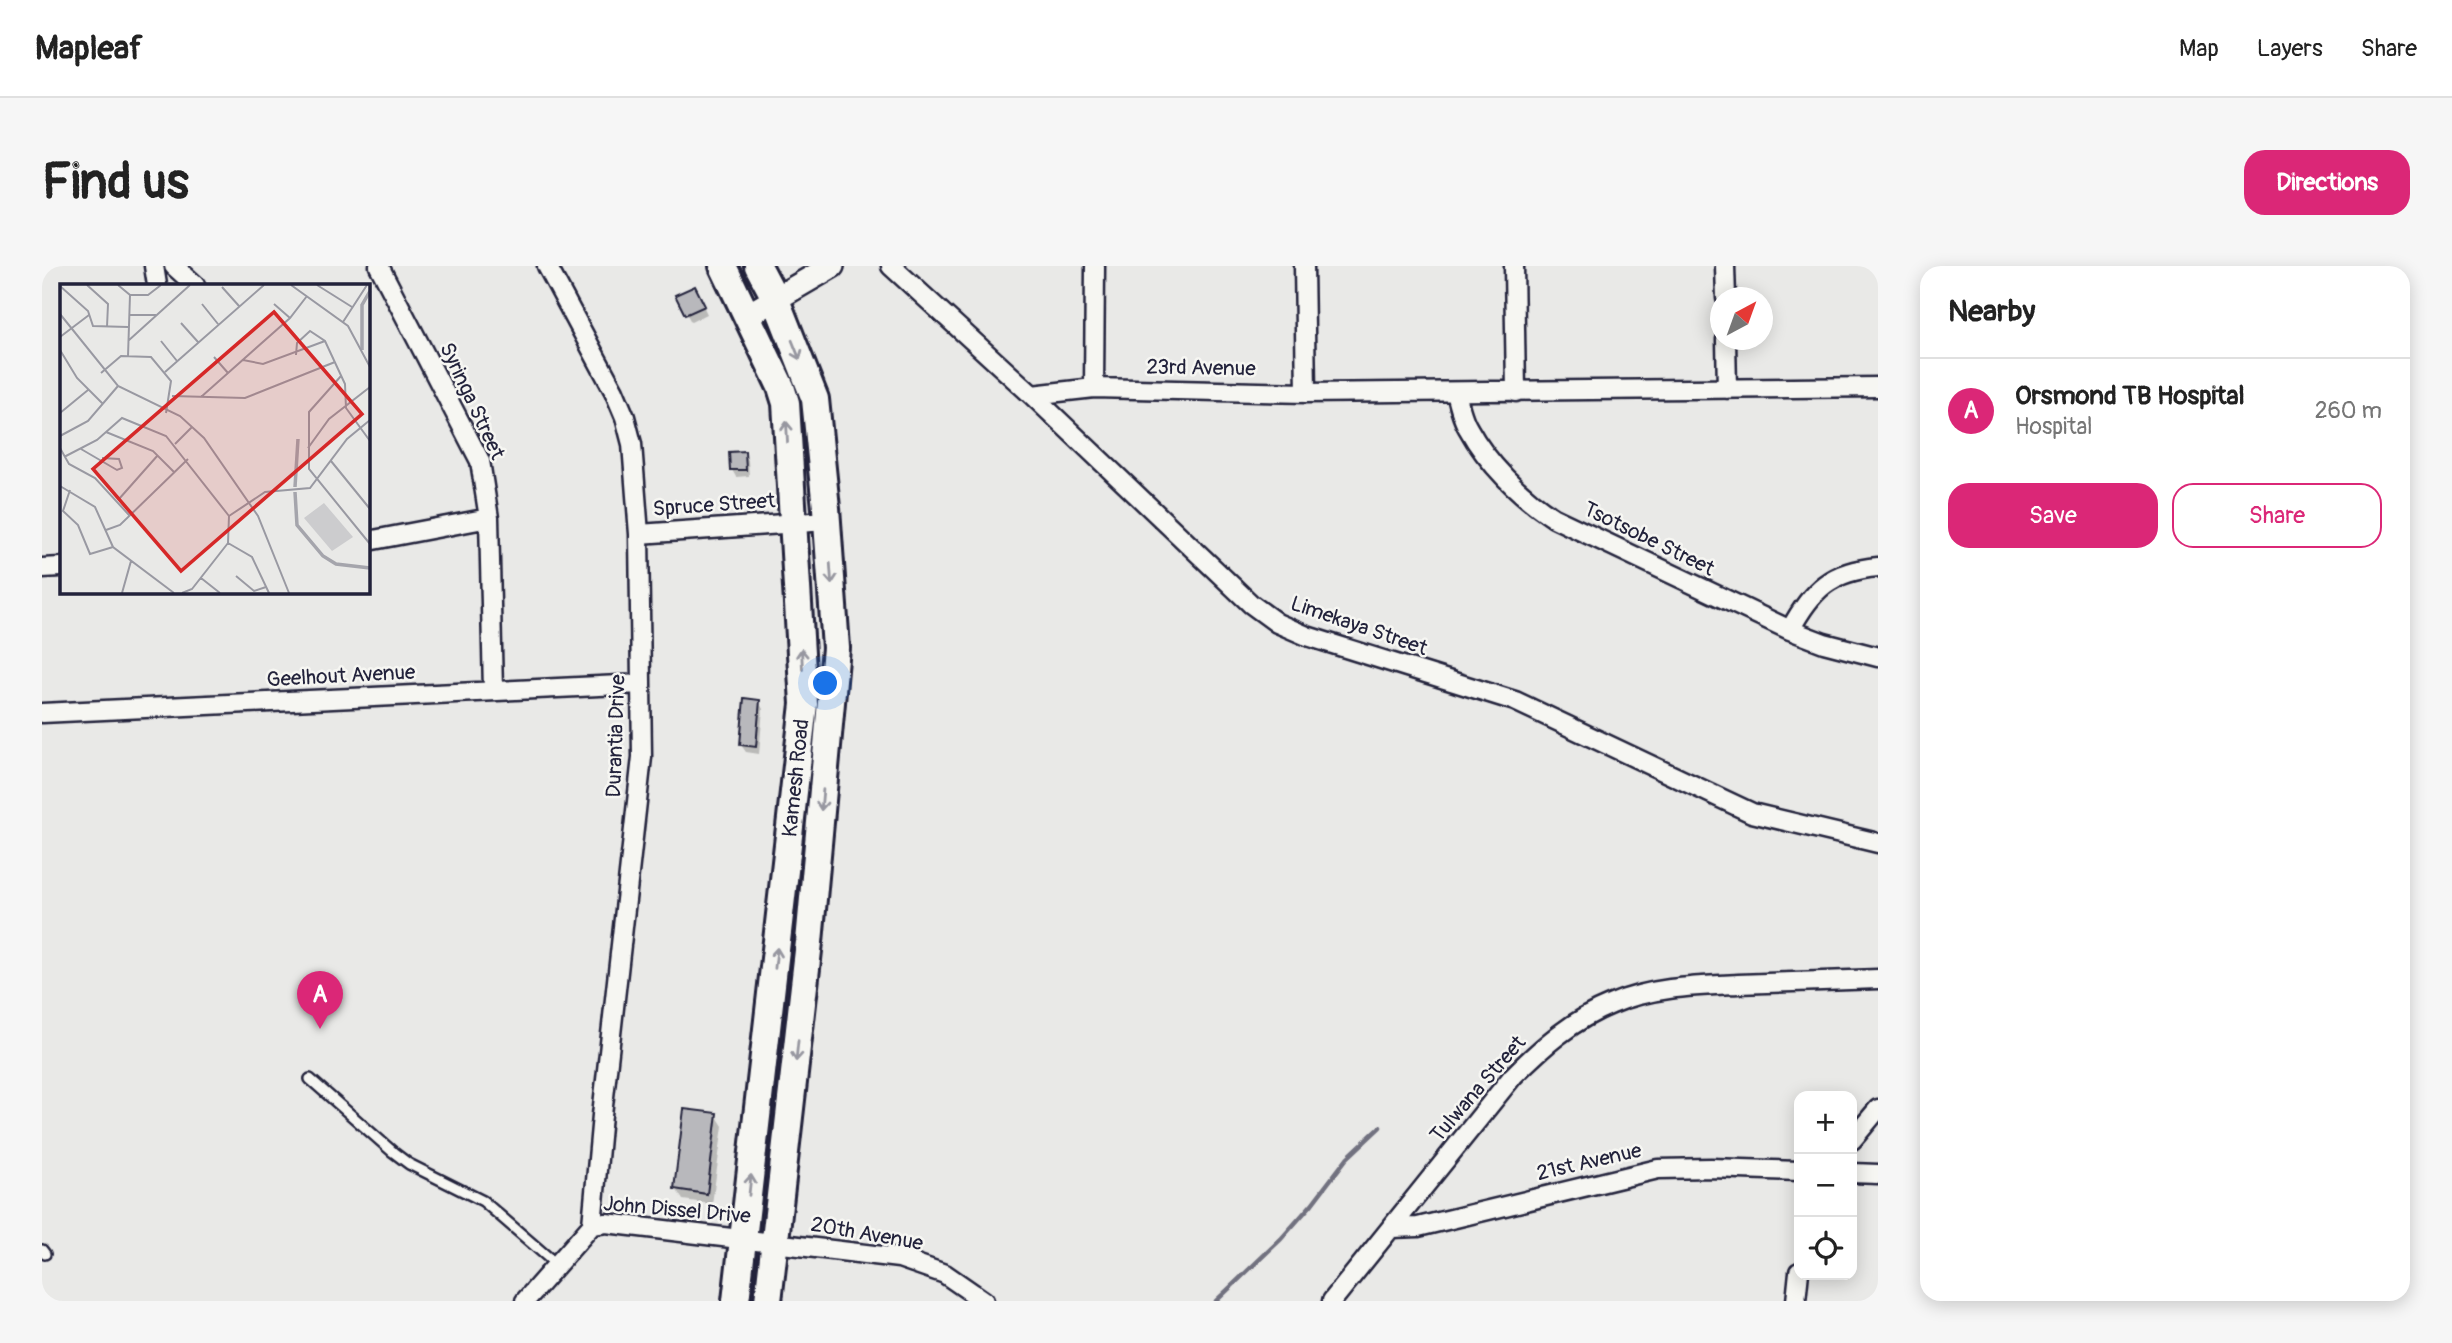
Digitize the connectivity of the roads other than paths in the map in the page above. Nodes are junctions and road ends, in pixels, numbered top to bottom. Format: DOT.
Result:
graph roads {
  1 [pos="154,266"];
  2 [pos="174,266"];
  3 [pos="379,266"];
  4 [pos="547,266"];
  5 [pos="723,266"];
  6 [pos="758,266"];
  7 [pos="831,266"];
  8 [pos="891,266"];
  9 [pos="1095,266"];
  10 [pos="1304,266"];
  11 [pos="1514,266"];
  12 [pos="1725,266"];
  13 [pos="157,284"];
  14 [pos="194,284"];
  15 [pos="1726,287"];
  16 [pos="776,300"];
  17 [pos="748,315"];
  18 [pos="1726,350"];
  19 [pos="1878,387"];
  20 [pos="1094,388"];
  21 [pos="1727,389"];
  22 [pos="1516,392"];
  23 [pos="1306,393"];
  24 [pos="1455,393"];
  25 [pos="1032,396"];
  26 [pos="489,518"];
  27 [pos="827,521"];
  28 [pos="792,522"];
  29 [pos="639,534"];
  30 [pos="369,541"];
  31 [pos="60,567"];
  32 [pos="1878,567"];
  33 [pos="42,568"];
  34 [pos="1790,630"];
  35 [pos="1878,657"];
  36 [pos="641,684"];
  37 [pos="493,691"];
  38 [pos="42,713"];
  39 [pos="1878,843"];
  40 [pos="1878,979"];
  41 [pos="310,1079"];
  42 [pos="1878,1109"];
  43 [pos="1857,1134"];
  44 [pos="1794,1171"];
  45 [pos="1857,1173"];
  46 [pos="1878,1174"];
  47 [pos="592,1225"];
  48 [pos="1392,1228"];
  49 [pos="744,1238"];
  50 [pos="775,1242"];
  51 [pos="557,1265"];
  52 [pos="1798,1280"];
  53 [pos="525,1301"];
  54 [pos="736,1301"];
  55 [pos="768,1301"];
  56 [pos="984,1301"];
  57 [pos="1332,1301"];
  58 [pos="1796,1301"];
  1 -- 13 [label="street"];
  2 -- 14 [label="street"];
  3 -- 26 [label="street, Syringa Street"];
  4 -- 29 [label="street, Durantia Drive"];
  5 -- 17 [label="main road, Kamesh Road"];
  6 -- 16 [label="main road, Kamesh Road"];
  7 -- 16 [label="street"];
  8 -- 25 [label="street, Limekaya Street"];
  9 -- 20 [label="street"];
  10 -- 23 [label="street"];
  11 -- 22 [label="street"];
  12 -- 15 [label="street"];
  16 -- 17 [label="street"];
  16 -- 27 [label="main road, Kamesh Road, one-way"];
  28 -- 17 [label="main road, Kamesh Road, one-way"];
  18 -- 21 [label="street"];
  19 -- 21 [label="street, 23rd Avenue"];
  20 -- 23 [label="street, 23rd Avenue"];
  20 -- 25 [label="street, 23rd Avenue"];
  21 -- 22 [label="street, 23rd Avenue"];
  22 -- 24 [label="street, 23rd Avenue"];
  23 -- 24 [label="street, 23rd Avenue"];
  24 -- 34 [label="street, Tsotsobe Street"];
  25 -- 39 [label="street, Limekaya Street"];
  26 -- 30 [label="street"];
  26 -- 37 [label="street, Syringa Street"];
  27 -- 28 [label="street, Spruce Street"];
  27 -- 50 [label="main road, Kamesh Road, one-way"];
  28 -- 29 [label="street, Spruce Street"];
  49 -- 28 [label="main road, Kamesh Road, one-way"];
  29 -- 36 [label="street, Durantia Drive"];
  31 -- 33 [label="street"];
  32 -- 34 [label="street"];
  34 -- 35 [label="street, Tsotsobe Street"];
  36 -- 37 [label="street, Geelhout Avenue"];
  36 -- 47 [label="street, Durantia Drive"];
  37 -- 38 [label="street, Geelhout Avenue"];
  40 -- 48 [label="street, Tulwana Street"];
  41 -- 51 [label="lane"];
  42 -- 43 [label="street"];
  44 -- 48 [label="street, 21st Avenue"];
  45 -- 46 [label="street"];
  47 -- 49 [label="street, John Dissel Drive"];
  47 -- 51 [label="street, John Dissel Drive"];
  48 -- 57 [label="street, Tulwana Street"];
  49 -- 50 [label="street, John Dissel Drive"];
  49 -- 54 [label="main road, Kamesh Road"];
  50 -- 55 [label="main road, Kamesh Road"];
  50 -- 56 [label="street, 20th Avenue"];
  51 -- 53 [label="street, John Dissel Drive"];
  52 -- 58 [label="street"];
}
